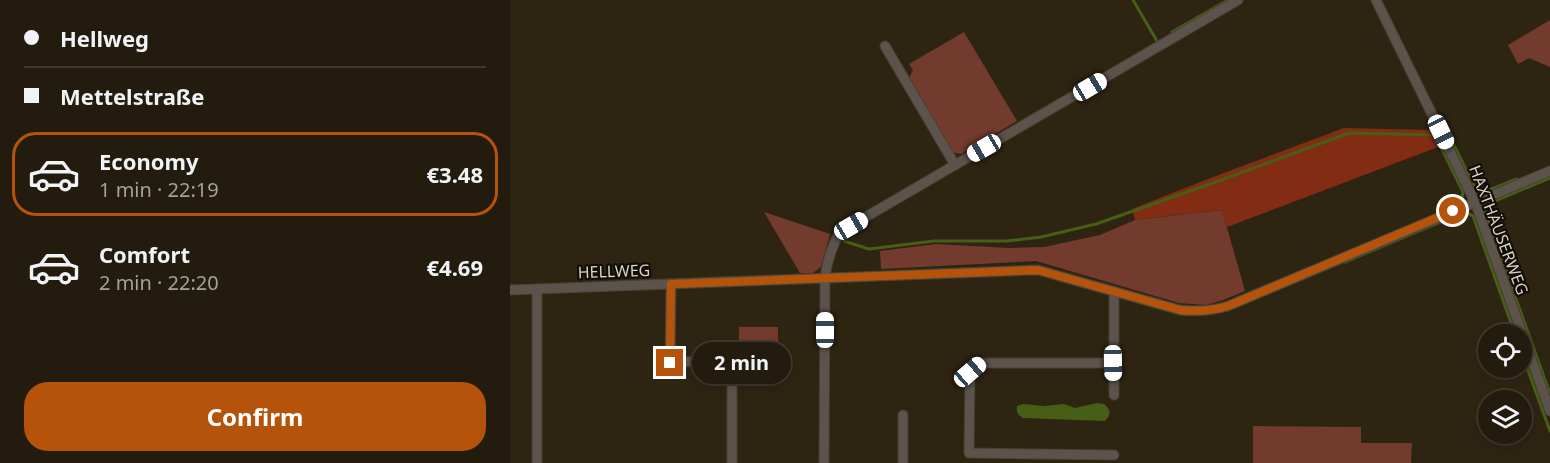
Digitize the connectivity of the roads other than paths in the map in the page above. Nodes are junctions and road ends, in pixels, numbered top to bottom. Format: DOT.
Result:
graph roads {
  1 [pos="1238,0"];
  2 [pos="1376,0"];
  3 [pos="885,46"];
  4 [pos="955,165"];
  5 [pos="1550,171"];
  6 [pos="1475,202"];
  7 [pos="825,278"];
  8 [pos="671,284"];
  9 [pos="537,289"];
  10 [pos="510,290"];
  11 [pos="1114,291"];
  12 [pos="1113,363"];
  13 [pos="1114,395"];
  14 [pos="1550,411"];
  15 [pos="903,415"];
  16 [pos="1114,454"];
  17 [pos="1025,459"];
  18 [pos="537,463"];
  19 [pos="732,463"];
  20 [pos="824,463"];
  21 [pos="903,463"];
  1 -- 4 [label="street"];
  2 -- 6 [label="street, HAXTHÄUSERWEG"];
  3 -- 4 [label="street"];
  4 -- 7 [label="street"];
  5 -- 6 [label="street, HELLWEG"];
  6 -- 11 [label="street, HELLWEG"];
  6 -- 14 [label="street, HAXTHÄUSERWEG"];
  7 -- 8 [label="street, HELLWEG"];
  7 -- 11 [label="street, HELLWEG"];
  7 -- 20 [label="street"];
  8 -- 9 [label="street, HELLWEG"];
  8 -- 19 [label="street"];
  9 -- 10 [label="street, HELLWEG"];
  9 -- 18 [label="street"];
  11 -- 12 [label="street"];
  12 -- 13 [label="street"];
  12 -- 17 [label="street"];
  15 -- 21 [label="street"];
  16 -- 17 [label="street"];
}
